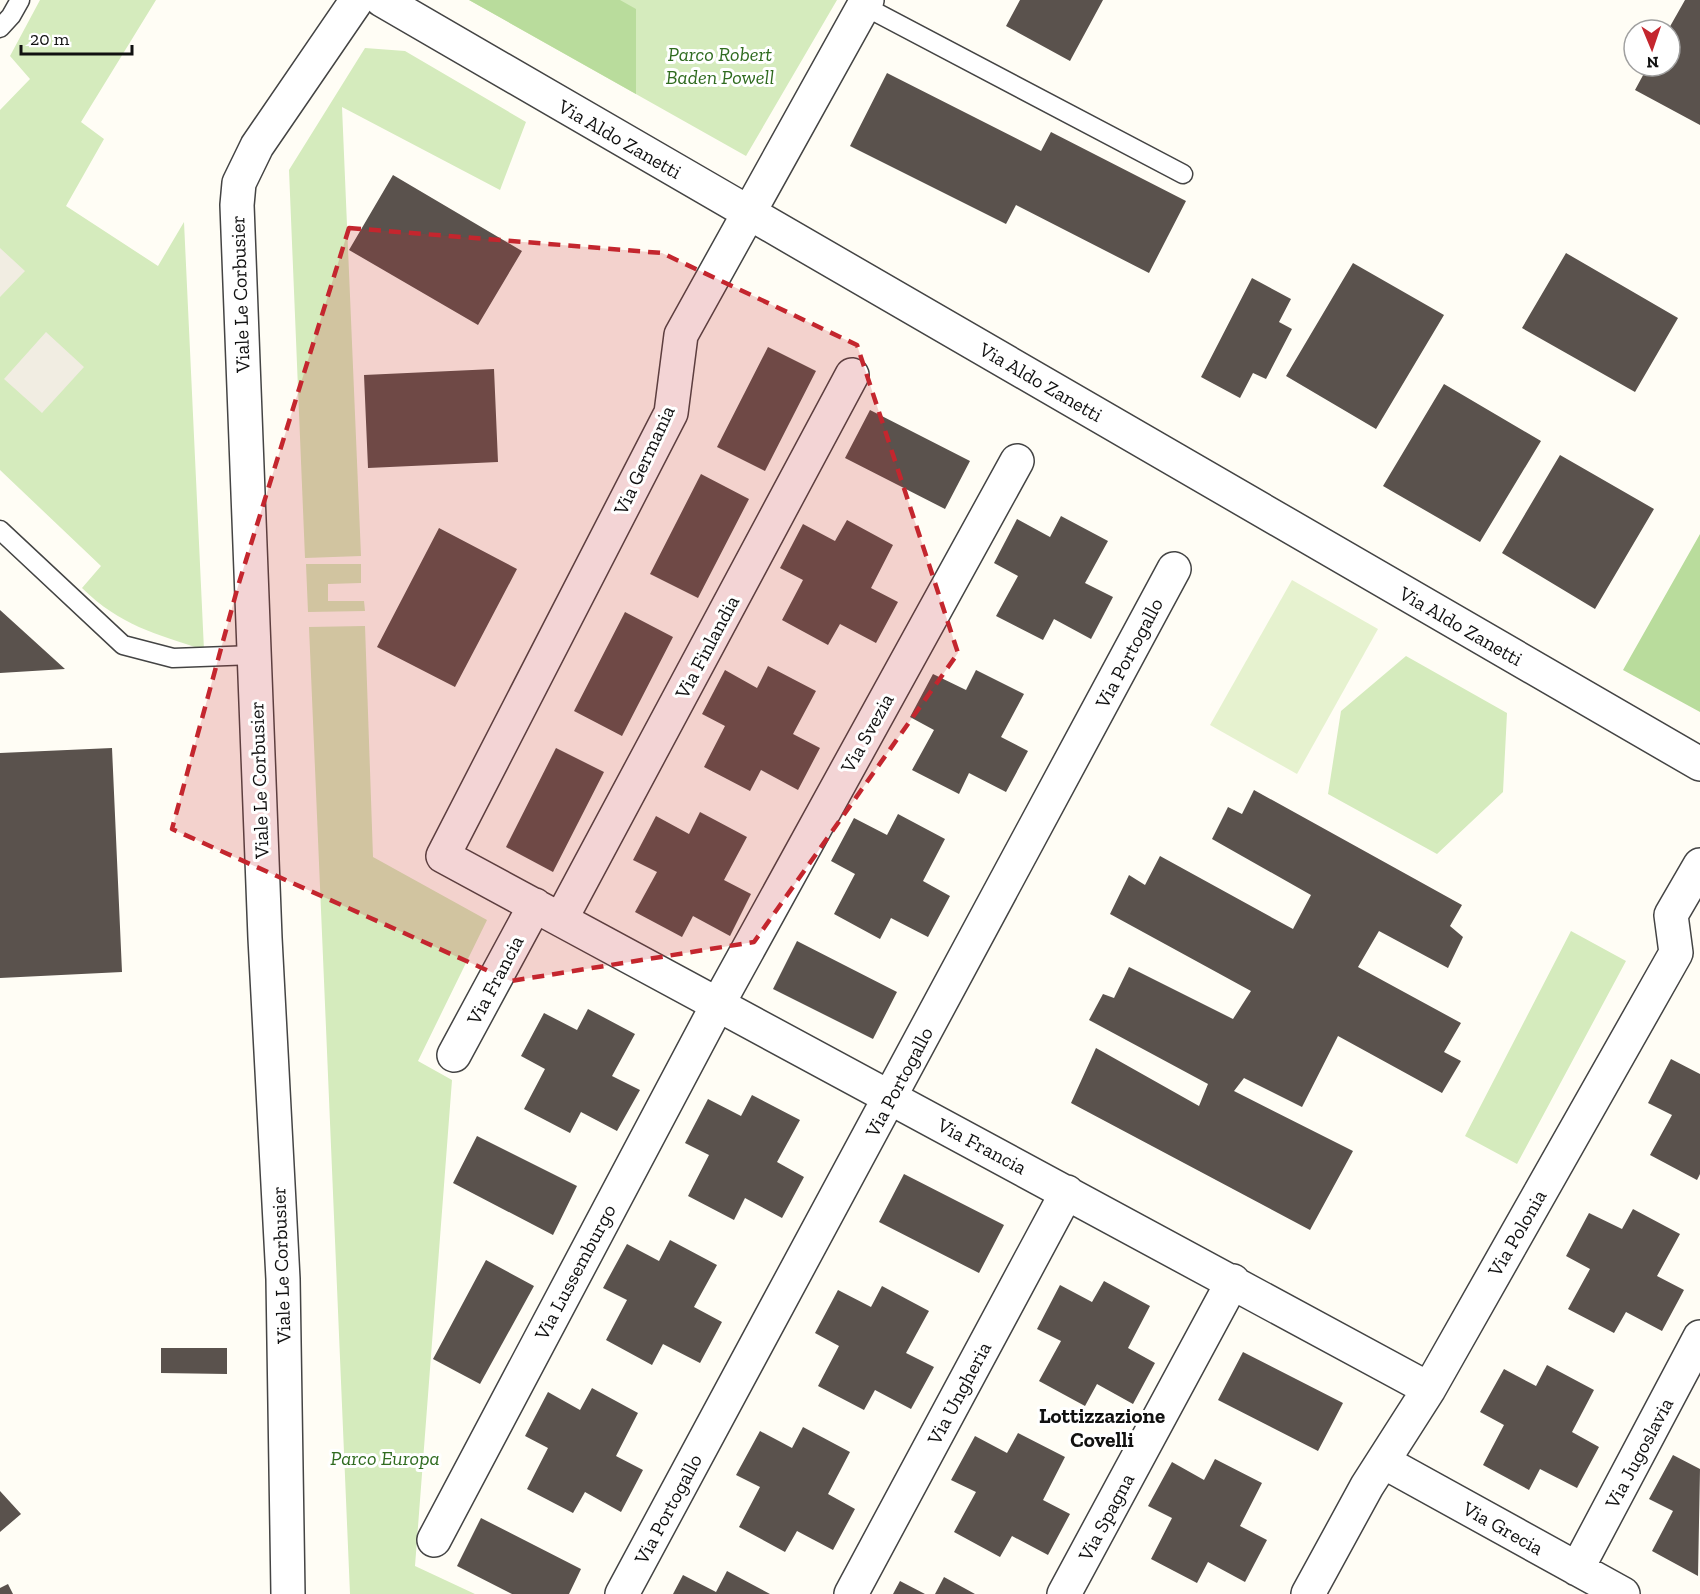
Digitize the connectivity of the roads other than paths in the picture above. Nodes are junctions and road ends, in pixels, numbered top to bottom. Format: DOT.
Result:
graph roads {
  1 [pos="20,0"];
  2 [pos="357,0"];
  3 [pos="382,0"];
  4 [pos="866,3"];
  5 [pos="0,28"];
  6 [pos="1183,174"];
  7 [pos="748,213"];
  8 [pos="852,375"];
  9 [pos="1017,461"];
  10 [pos="0,530"];
  11 [pos="1174,568"];
  12 [pos="255,655"];
  13 [pos="1700,764"];
  14 [pos="443,856"];
  15 [pos="1700,865"];
  16 [pos="548,912"];
  17 [pos="718,1004"];
  18 [pos="454,1055"];
  19 [pos="891,1097"];
  20 [pos="1067,1191"];
  21 [pos="1233,1281"];
  22 [pos="1700,1337"];
  23 [pos="1429,1389"];
  24 [pos="1384,1462"];
  25 [pos="434,1540"];
  26 [pos="1577,1569"];
  27 [pos="288,1594"];
  28 [pos="622,1594"];
  29 [pos="851,1594"];
  30 [pos="1064,1594"];
  31 [pos="1308,1594"];
  32 [pos="1623,1594"];
  1 -- 5 [label="lane"];
  2 -- 12 [label="street, Viale Le Corbusier"];
  3 -- 7 [label="street, Via Aldo Zanetti"];
  4 -- 6 [label="lane"];
  4 -- 7 [label="street, Via Germania"];
  7 -- 13 [label="street, Via Aldo Zanetti"];
  7 -- 14 [label="street, Via Germania"];
  8 -- 16 [label="street, Via Finlandia"];
  9 -- 17 [label="street, Via Svezia"];
  10 -- 12 [label="lane"];
  11 -- 19 [label="street, Via Portogallo"];
  12 -- 27 [label="street, Viale Le Corbusier"];
  14 -- 16 [label="street, Via Francia"];
  15 -- 23 [label="street, Via Polonia"];
  16 -- 17 [label="street, Via Francia"];
  16 -- 18 [label="street, Via Francia"];
  17 -- 19 [label="street, Via Francia"];
  17 -- 25 [label="street, Via Lussemburgo"];
  19 -- 20 [label="street, Via Francia"];
  19 -- 28 [label="street, Via Portogallo"];
  20 -- 21 [label="street, Via Francia"];
  20 -- 29 [label="street, Via Ungheria"];
  21 -- 23 [label="street, Via Francia"];
  21 -- 30 [label="street, Via Spagna"];
  22 -- 26 [label="street, Via Jugoslavia"];
  23 -- 24 [label="street, Via Polonia"];
  24 -- 26 [label="street, Via Grecia"];
  24 -- 31 [label="street, Via Polonia"];
  26 -- 32 [label="street, Via Grecia"];
}
